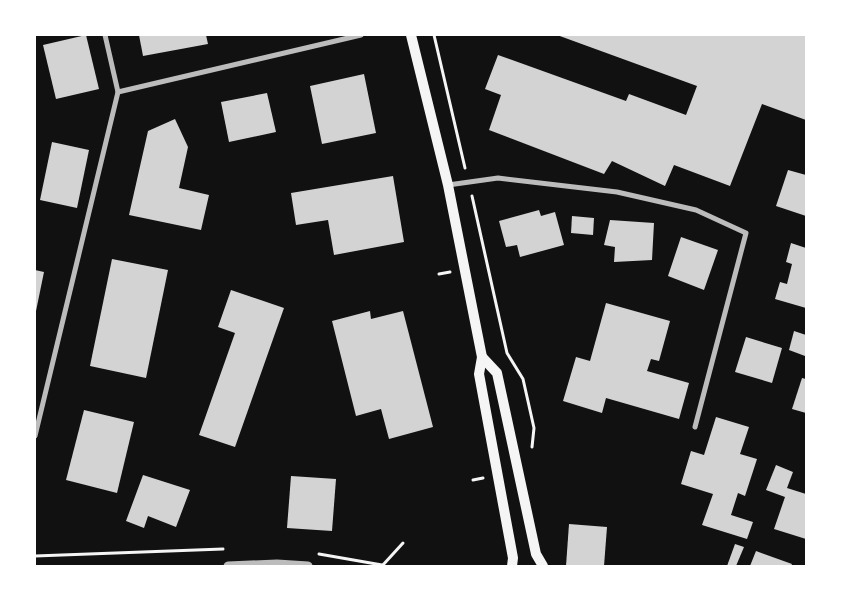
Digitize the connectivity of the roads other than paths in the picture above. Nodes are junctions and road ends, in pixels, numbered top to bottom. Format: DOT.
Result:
graph roads {
  1 [pos="106,35"];
  2 [pos="361,35"];
  3 [pos="411,35"];
  4 [pos="118,92"];
  5 [pos="448,185"];
  6 [pos="482,357"];
  7 [pos="695,427"];
  8 [pos="35,436"];
  9 [pos="228,566"];
  10 [pos="308,566"];
  11 [pos="512,566"];
  12 [pos="543,566"];
  1 -- 4 [label="street"];
  2 -- 4 [label="street"];
  3 -- 5 [label="main road"];
  4 -- 8 [label="street"];
  5 -- 6 [label="main road"];
  5 -- 7 [label="street"];
  6 -- 11 [label="main road"];
  6 -- 12 [label="main road"];
  9 -- 10 [label="street"];
}
